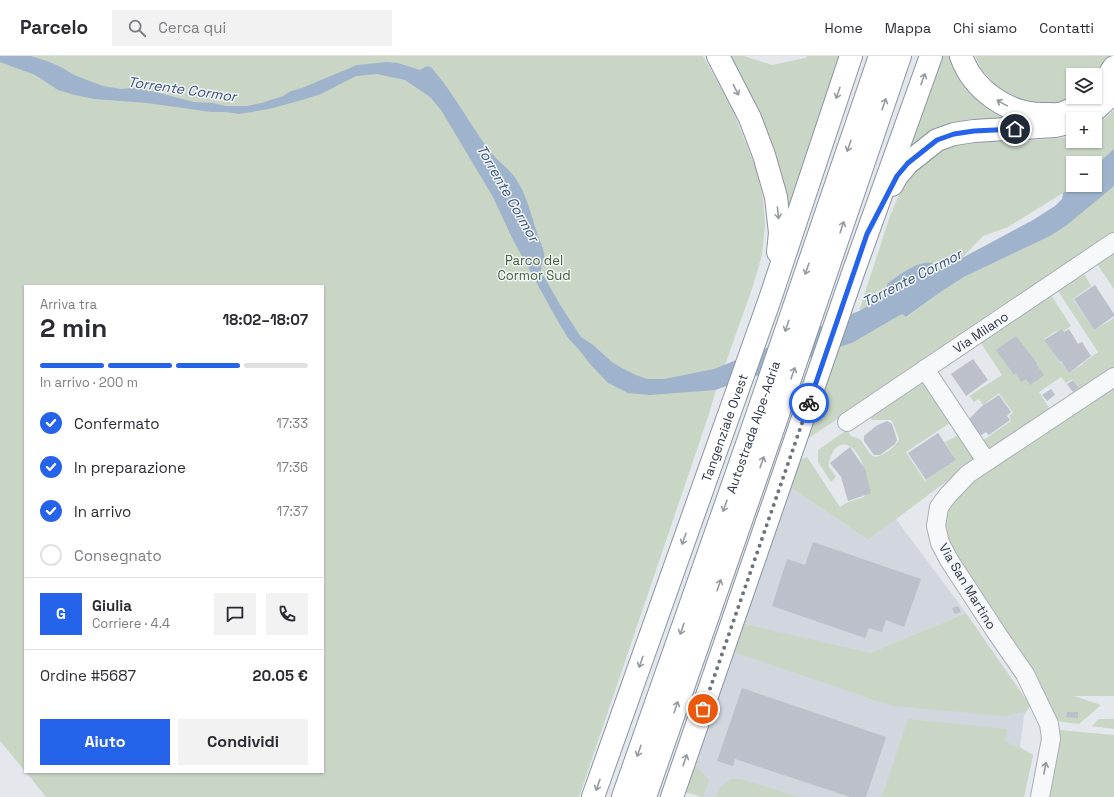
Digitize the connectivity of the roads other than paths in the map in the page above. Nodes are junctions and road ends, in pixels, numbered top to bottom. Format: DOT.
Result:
graph roads {
  1 [pos="718,56"];
  2 [pos="851,56"];
  3 [pos="880,56"];
  4 [pos="900,56"];
  5 [pos="931,56"];
  6 [pos="961,56"];
  7 [pos="1114,67"];
  8 [pos="1102,85"];
  9 [pos="1114,92"];
  10 [pos="1081,104"];
  11 [pos="1091,112"];
  12 [pos="1066,124"];
  13 [pos="867,234"];
  14 [pos="1114,242"];
  15 [pos="770,299"];
  16 [pos="925,369"];
  17 [pos="1114,377"];
  18 [pos="847,422"];
  19 [pos="986,461"];
  20 [pos="593,797"];
  21 [pos="623,797"];
  22 [pos="645,797"];
  23 [pos="672,797"];
  24 [pos="1040,797"];
  1 -- 15 [label="highway, one-way"];
  2 -- 15 [label="highway, Tangenziale Ovest, one-way"];
  3 -- 21 [label="highway, Autostrada Alpe-Adria, one-way"];
  22 -- 4 [label="highway, Autostrada Alpe-Adria, one-way"];
  13 -- 5 [label="highway, one-way"];
  10 -- 6 [label="highway, one-way"];
  7 -- 8 [label="highway"];
  9 -- 11 [label="highway"];
  12 -- 13 [label="highway"];
  23 -- 13 [label="highway, one-way"];
  14 -- 16 [label="street, Via Milano"];
  15 -- 20 [label="highway, Tangenziale Ovest, one-way"];
  16 -- 18 [label="street, Via Milano"];
  16 -- 19 [label="street"];
  17 -- 19 [label="street, Via San Martino"];
  24 -- 19 [label="street, Via San Martino, one-way"];
}
